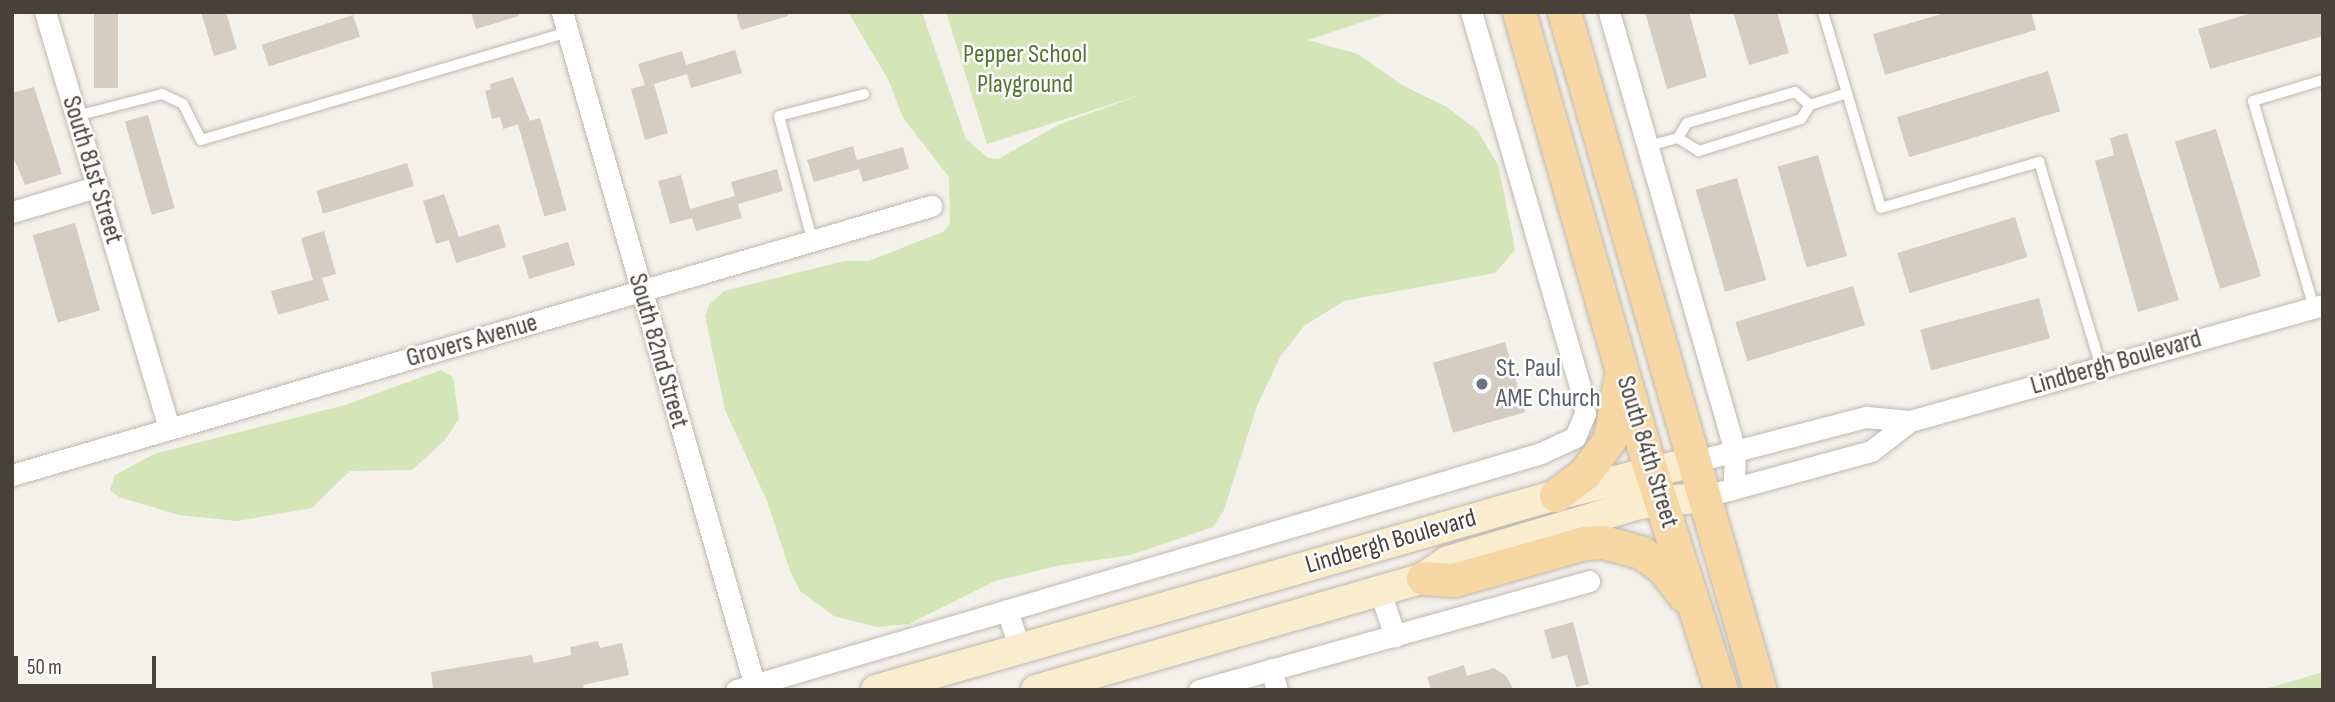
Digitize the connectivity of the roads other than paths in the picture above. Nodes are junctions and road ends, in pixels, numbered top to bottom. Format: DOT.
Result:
graph roads {
  1 [pos="45,12"];
  2 [pos="1471,12"];
  3 [pos="1519,12"];
  4 [pos="1564,12"];
  5 [pos="1609,12"];
  6 [pos="1823,12"];
  7 [pos="565,22"];
  8 [pos="2323,80"];
  9 [pos="1846,93"];
  10 [pos="864,94"];
  11 [pos="1810,105"];
  12 [pos="76,116"];
  13 [pos="1678,138"];
  14 [pos="1648,146"];
  15 [pos="96,187"];
  16 [pos="931,206"];
  17 [pos="12,212"];
  18 [pos="813,243"];
  19 [pos="641,293"];
  20 [pos="2318,306"];
  21 [pos="1622,367"];
  22 [pos="2101,367"];
  23 [pos="1910,421"];
  24 [pos="169,428"];
  25 [pos="1575,437"];
  26 [pos="1735,452"];
  27 [pos="1693,461"];
  28 [pos="1651,471"];
  29 [pos="12,475"];
  30 [pos="1719,493"];
  31 [pos="1556,495"];
  32 [pos="1662,502"];
  33 [pos="1423,578"];
  34 [pos="1589,580"];
  35 [pos="1379,589"];
  36 [pos="1007,610"];
  37 [pos="1696,611"];
  38 [pos="1395,636"];
  39 [pos="1019,649"];
  40 [pos="1274,679"];
  41 [pos="749,688"];
  42 [pos="876,690"];
  43 [pos="1036,690"];
  44 [pos="1199,690"];
  45 [pos="1721,690"];
  46 [pos="1760,690"];
  1 -- 12 [label="street, South 81st Street"];
  2 -- 25 [label="street, South 84th Street"];
  3 -- 21 [label="main road, South 84th Street"];
  4 -- 27 [label="main road, South 84th Street"];
  5 -- 14 [label="street, South 84th Street"];
  6 -- 9 [label="lane"];
  7 -- 12 [label="lane"];
  7 -- 19 [label="street, South 82nd Street"];
  8 -- 20 [label="lane"];
  9 -- 11 [label="lane"];
  9 -- 22 [label="lane"];
  10 -- 18 [label="lane"];
  11 -- 13 [label="lane"];
  11 -- 13 [label="lane"];
  12 -- 15 [label="street, South 81st Street"];
  13 -- 14 [label="lane"];
  14 -- 26 [label="street, South 84th Street"];
  15 -- 17 [label="street"];
  15 -- 24 [label="street, South 81st Street"];
  16 -- 18 [label="street, Grovers Avenue"];
  18 -- 19 [label="street, Grovers Avenue"];
  19 -- 24 [label="street, Grovers Avenue"];
  19 -- 41 [label="street, South 82nd Street"];
  20 -- 22 [label="street, Lindbergh Boulevard"];
  21 -- 28 [label="main road, South 84th Street"];
  21 -- 31 [label="main road"];
  22 -- 23 [label="street, Lindbergh Boulevard"];
  23 -- 26 [label="street, Lindbergh Boulevard"];
  23 -- 30 [label="street, Lindbergh Boulevard"];
  24 -- 29 [label="street, Grovers Avenue"];
  25 -- 36 [label="street, Lindbergh Boulevard"];
  26 -- 27 [label="street, Lindbergh Boulevard"];
  26 -- 30 [label="street, South 84th Street"];
  27 -- 28 [label="main road, Lindbergh Boulevard"];
  27 -- 30 [label="main road, South 84th Street"];
  28 -- 31 [label="main road, Lindbergh Boulevard"];
  28 -- 32 [label="main road, South 84th Street"];
  30 -- 32 [label="main road, Lindbergh Boulevard"];
  30 -- 46 [label="main road, South 84th Street"];
  31 -- 39 [label="main road, Lindbergh Boulevard"];
  32 -- 33 [label="main road, Lindbergh Boulevard"];
  32 -- 37 [label="main road, South 84th Street"];
  33 -- 35 [label="main road, Lindbergh Boulevard"];
  33 -- 37 [label="main road"];
  34 -- 38 [label="street"];
  35 -- 38 [label="street, Lindbergh Boulevard"];
  35 -- 43 [label="main road, Lindbergh Boulevard"];
  36 -- 39 [label="street"];
  36 -- 41 [label="street, Lindbergh Boulevard"];
  37 -- 45 [label="main road, South 84th Street"];
  38 -- 40 [label="street"];
  39 -- 42 [label="main road, Lindbergh Boulevard"];
  40 -- 44 [label="street"];
}
